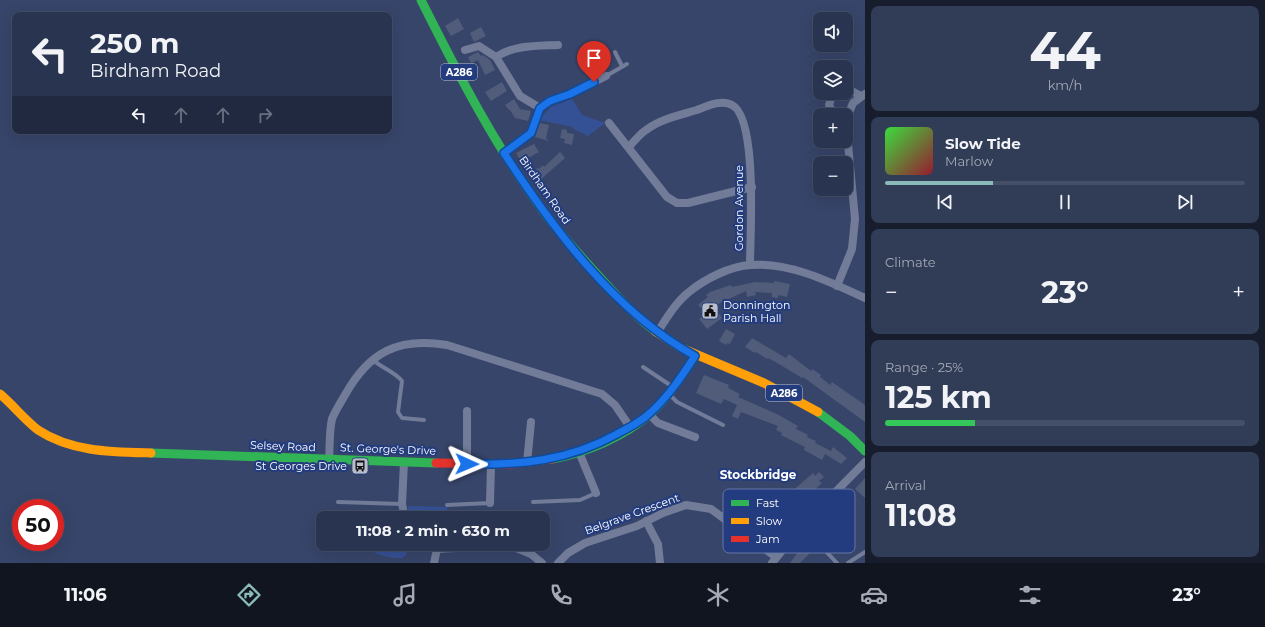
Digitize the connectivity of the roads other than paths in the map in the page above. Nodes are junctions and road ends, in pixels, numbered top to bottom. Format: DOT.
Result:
graph roads {
  1 [pos="421,0"];
  2 [pos="558,45"];
  3 [pos="465,50"];
  4 [pos="615,52"];
  5 [pos="496,57"];
  6 [pos="606,76"];
  7 [pos="853,91"];
  8 [pos="863,95"];
  9 [pos="540,108"];
  10 [pos="852,108"];
  11 [pos="609,123"];
  12 [pos="629,147"];
  13 [pos="849,148"];
  14 [pos="504,153"];
  15 [pos="752,187"];
  16 [pos="750,265"];
  17 [pos="837,286"];
  18 [pos="865,298"];
  19 [pos="657,333"];
  20 [pos="695,356"];
  21 [pos="373,359"];
  22 [pos="643,367"];
  23 [pos="670,390"];
  24 [pos="0,394"];
  25 [pos="467,411"];
  26 [pos="649,414"];
  27 [pos="424,420"];
  28 [pos="531,422"];
  29 [pos="723,425"];
  30 [pos="630,427"];
  31 [pos="695,437"];
  32 [pos="864,449"];
  33 [pos="579,452"];
  34 [pos="329,460"];
  35 [pos="404,462"];
  36 [pos="865,462"];
  37 [pos="528,463"];
  38 [pos="467,464"];
  39 [pos="491,465"];
  40 [pos="838,489"];
  41 [pos="596,493"];
  42 [pos="338,502"];
  43 [pos="533,502"];
  44 [pos="490,503"];
  45 [pos="402,504"];
  46 [pos="447,505"];
  47 [pos="404,511"];
  48 [pos="723,519"];
  49 [pos="646,521"];
  50 [pos="437,551"];
  51 [pos="524,551"];
  52 [pos="865,552"];
  53 [pos="765,553"];
  54 [pos="828,553"];
  55 [pos="774,560"];
  56 [pos="434,563"];
  57 [pos="542,563"];
  58 [pos="558,563"];
  59 [pos="660,563"];
  60 [pos="837,563"];
  61 [pos="848,563"];
  1 -- 14 [label="main road, Birdham Road / A286"];
  2 -- 5 [label="street"];
  3 -- 5 [label="street"];
  4 -- 6 [label="lane"];
  5 -- 9 [label="street"];
  6 -- 9 [label="street"];
  7 -- 8 [label="street"];
  8 -- 10 [label="street"];
  9 -- 14 [label="street"];
  11 -- 12 [label="street"];
  12 -- 15 [label="street"];
  12 -- 15 [label="street, Gordon Avenue"];
  13 -- 17 [label="street"];
  14 -- 19 [label="main road, Birdham Road / A286"];
  15 -- 16 [label="street, Gordon Avenue"];
  16 -- 17 [label="street"];
  16 -- 19 [label="street"];
  17 -- 18 [label="street"];
  19 -- 20 [label="main road, Birdham Road / A286"];
  20 -- 23 [label="main road, St. George's Drive"];
  20 -- 32 [label="main road, A286"];
  21 -- 27 [label="lane"];
  21 -- 30 [label="street, Selsey Road"];
  21 -- 34 [label="street, Selsey Road"];
  22 -- 23 [label="lane"];
  23 -- 26 [label="main road, St. George's Drive"];
  23 -- 29 [label="lane"];
  24 -- 34 [label="main road, Selsey Road"];
  25 -- 38 [label="street"];
  26 -- 30 [label="main road, St. George's Drive"];
  26 -- 31 [label="street"];
  28 -- 37 [label="street"];
  30 -- 33 [label="main road, St. George's Drive"];
  33 -- 37 [label="main road, St. George's Drive"];
  33 -- 41 [label="street"];
  34 -- 35 [label="main road, St. George's Drive"];
  35 -- 38 [label="main road, St. George's Drive"];
  35 -- 45 [label="street"];
  36 -- 40 [label="street"];
  37 -- 39 [label="main road, St. George's Drive"];
  38 -- 39 [label="main road, St. George's Drive"];
  39 -- 44 [label="street"];
  41 -- 43 [label="lane"];
  42 -- 45 [label="lane"];
  44 -- 46 [label="lane"];
  45 -- 47 [label="street"];
  48 -- 49 [label="street, Belgrave Crescent"];
  49 -- 58 [label="street, Belgrave Crescent"];
  49 -- 59 [label="street"];
  50 -- 56 [label="street"];
  51 -- 57 [label="street"];
  52 -- 61 [label="lane"];
  53 -- 55 [label="street, Belgrave Crescent"];
  54 -- 60 [label="lane"];
}
